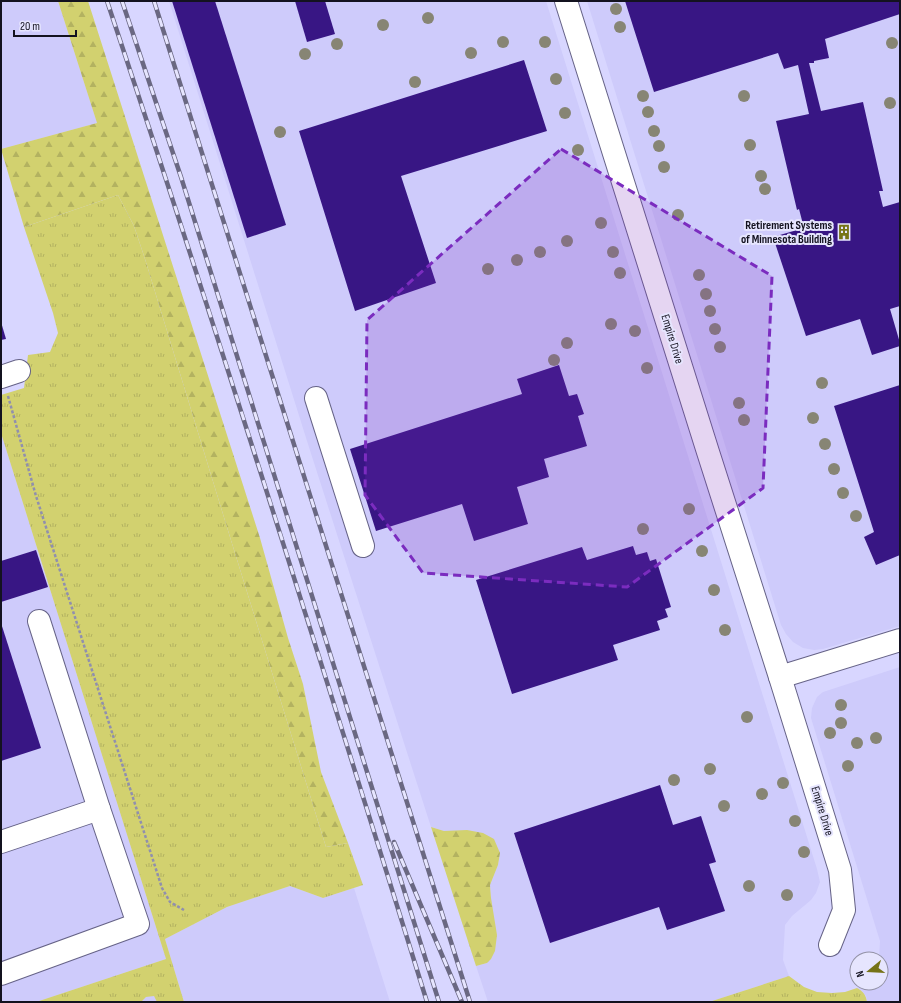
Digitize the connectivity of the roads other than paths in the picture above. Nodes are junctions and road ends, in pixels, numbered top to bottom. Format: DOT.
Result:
graph roads {
  1 [pos="566,1"];
  2 [pos="316,398"];
  3 [pos="363,546"];
  4 [pos="39,621"];
  5 [pos="900,640"];
  6 [pos="780,677"];
  7 [pos="99,809"];
  8 [pos="1,842"];
  9 [pos="830,945"];
  10 [pos="1,974"];
  1 -- 6 [label="street, Empire Drive"];
  2 -- 3 [label="street"];
  4 -- 7 [label="street"];
  5 -- 6 [label="street"];
  6 -- 9 [label="street, Empire Drive"];
  7 -- 8 [label="street"];
  7 -- 10 [label="street"];
}
